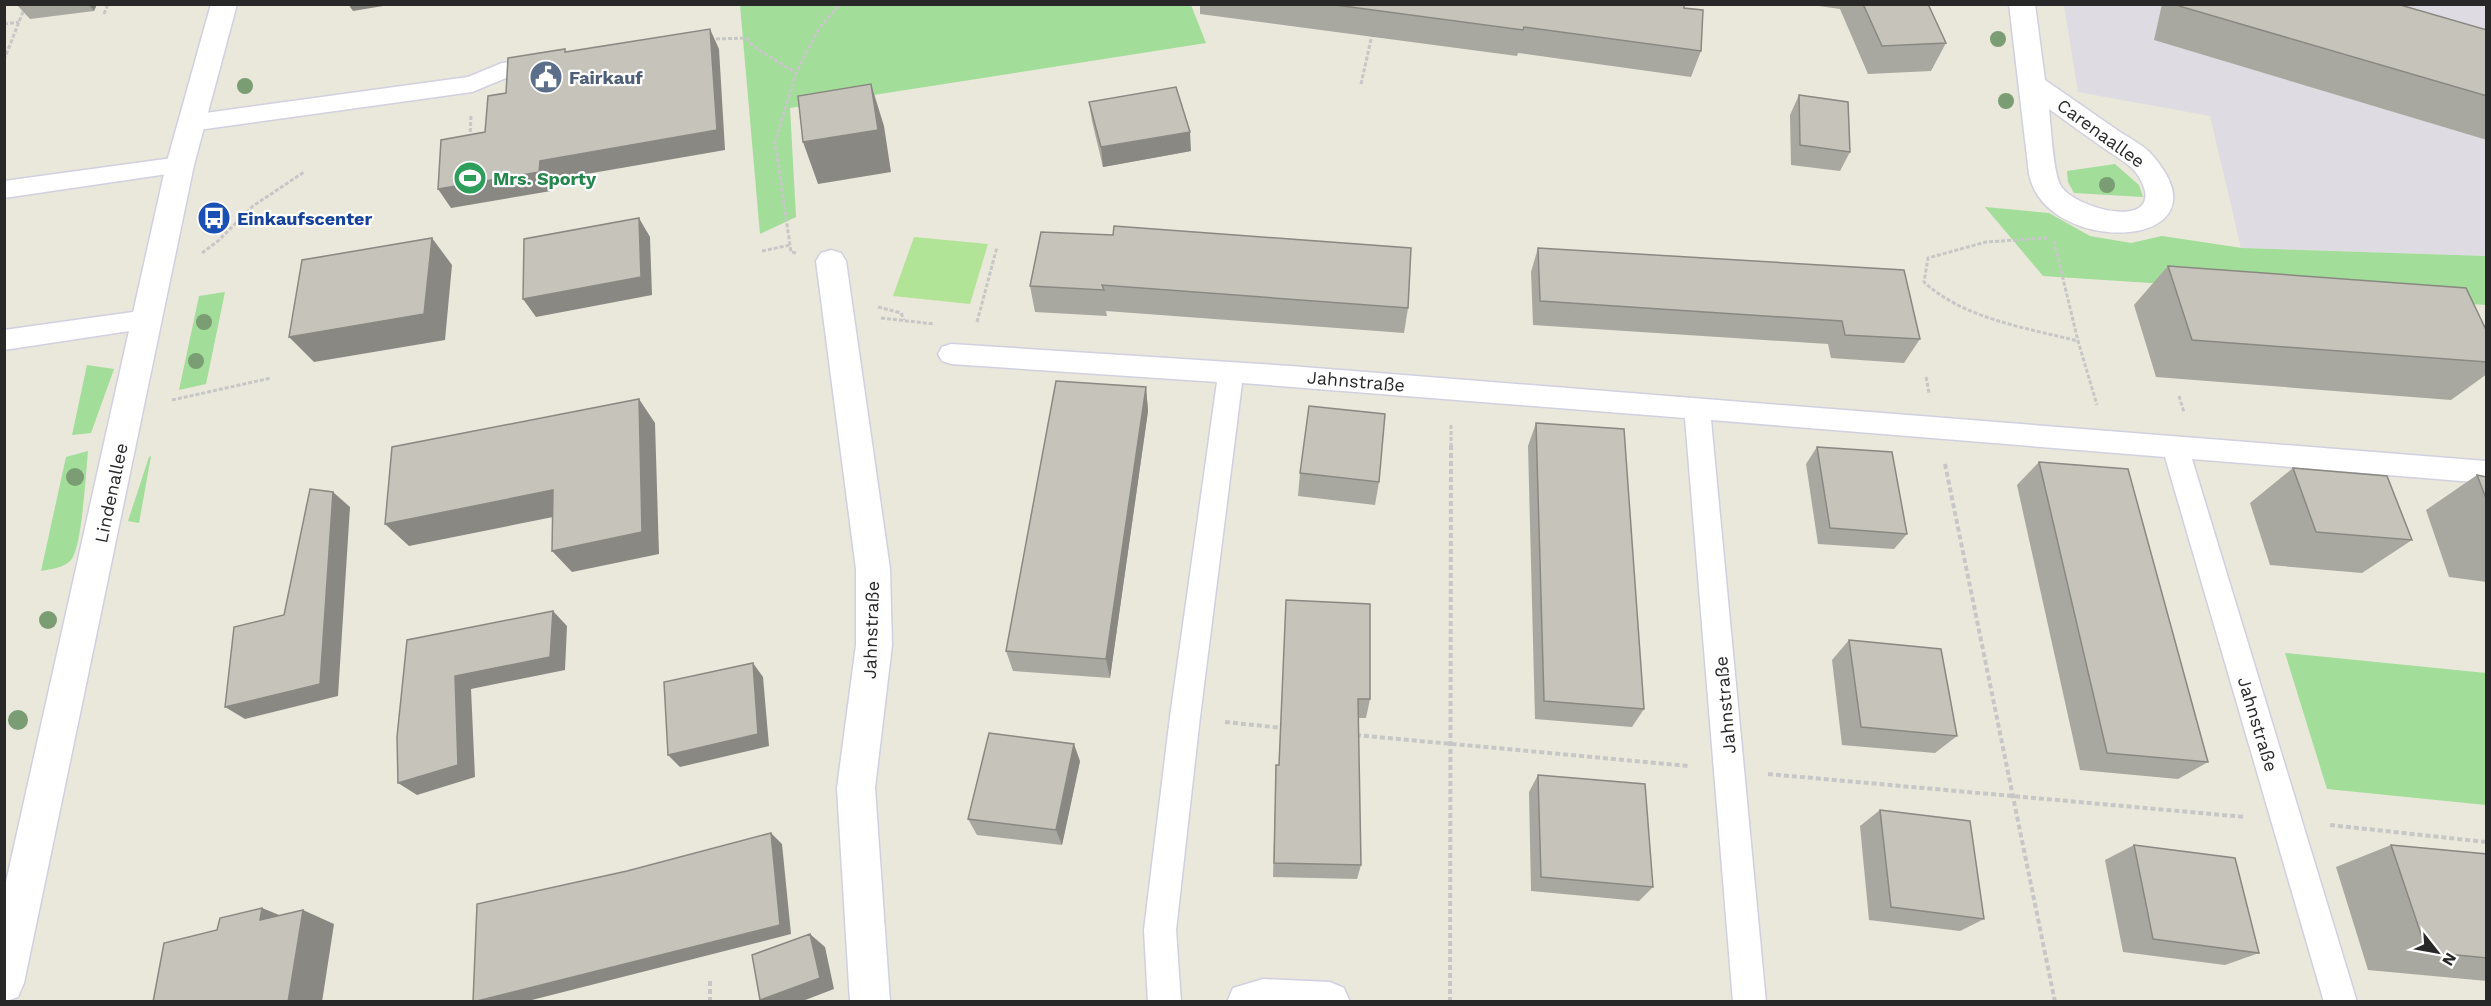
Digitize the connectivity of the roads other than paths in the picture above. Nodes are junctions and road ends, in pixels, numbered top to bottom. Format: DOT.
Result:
graph roads {
  1 [pos="224,4"];
  2 [pos="2022,4"];
  3 [pos="570,61"];
  4 [pos="2032,84"];
  5 [pos="191,123"];
  6 [pos="180,165"];
  7 [pos="4,190"];
  8 [pos="831,261"];
  9 [pos="147,320"];
  10 [pos="4,340"];
  11 [pos="951,354"];
  12 [pos="1231,373"];
  13 [pos="1697,409"];
  14 [pos="2175,446"];
  15 [pos="2487,472"];
  16 [pos="4,983"];
  17 [pos="870,1002"];
  18 [pos="1165,1002"];
  19 [pos="1247,1002"];
  20 [pos="1329,1002"];
  21 [pos="1750,1002"];
  22 [pos="2341,1002"];
  1 -- 5 [label="street, Lindenallee"];
  2 -- 4 [label="street, Carenaallee"];
  3 -- 5 [label="lane"];
  4 -- 4 [label="street, Carenaallee"];
  5 -- 6 [label="street, Lindenallee"];
  6 -- 7 [label="lane"];
  6 -- 9 [label="street, Lindenallee"];
  8 -- 17 [label="street, Jahnstraße"];
  9 -- 10 [label="lane"];
  9 -- 16 [label="street, Lindenallee"];
  11 -- 12 [label="lane, Jahnstraße"];
  12 -- 13 [label="lane, Jahnstraße"];
  12 -- 18 [label="lane"];
  13 -- 14 [label="lane, Jahnstraße"];
  13 -- 21 [label="lane, Jahnstraße"];
  14 -- 15 [label="lane, Jahnstraße"];
  14 -- 22 [label="lane, Jahnstraße"];
  19 -- 20 [label="street"];
}
